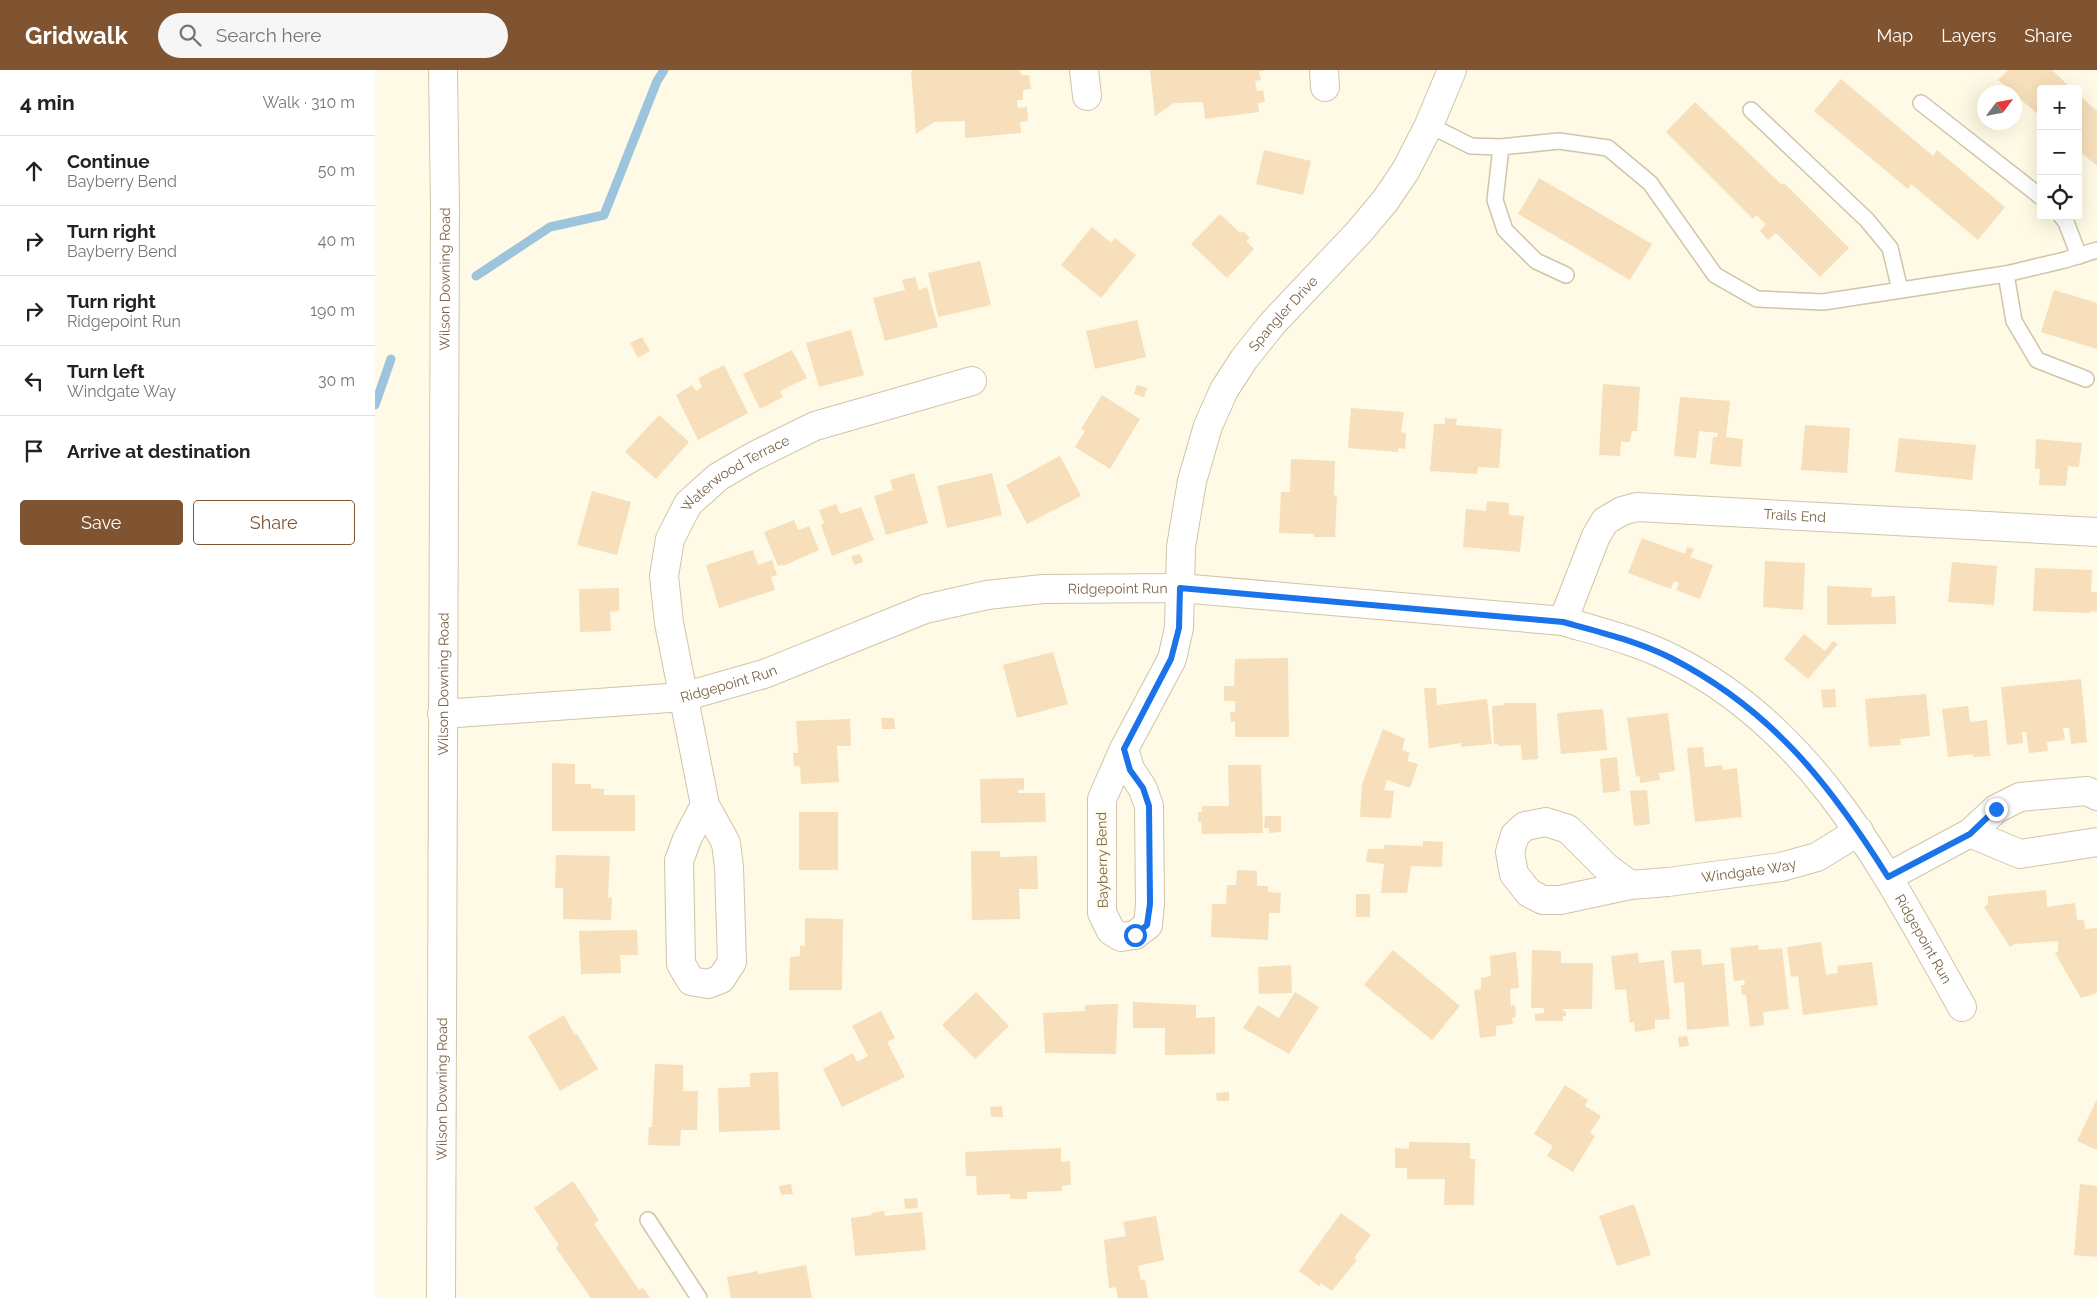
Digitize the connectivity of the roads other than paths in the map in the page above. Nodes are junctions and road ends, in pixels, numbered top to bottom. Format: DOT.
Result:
graph roads {
  1 [pos="443,70"];
  2 [pos="1451,70"];
  3 [pos="1921,103"];
  4 [pos="1751,110"];
  5 [pos="1429,125"];
  6 [pos="1501,147"];
  7 [pos="2037,194"];
  8 [pos="2064,220"];
  9 [pos="2097,250"];
  10 [pos="2079,256"];
  11 [pos="2006,274"];
  12 [pos="1566,275"];
  13 [pos="1900,290"];
  14 [pos="2086,379"];
  15 [pos="971,381"];
  16 [pos="2097,532"];
  17 [pos="1180,588"];
  18 [pos="1563,622"];
  19 [pos="683,697"];
  20 [pos="442,714"];
  21 [pos="1124,749"];
  22 [pos="2097,796"];
  23 [pos="705,805"];
  24 [pos="1859,831"];
  25 [pos="1970,834"];
  26 [pos="2097,842"];
  27 [pos="1888,877"];
  28 [pos="1630,885"];
  29 [pos="1962,1007"];
  30 [pos="648,1220"];
  31 [pos="441,1298"];
  32 [pos="699,1298"];
  1 -- 20 [label="street, Wilson Downing Road"];
  2 -- 5 [label="street, Spangler Drive"];
  3 -- 7 [label="lane"];
  4 -- 13 [label="lane"];
  5 -- 6 [label="lane"];
  5 -- 17 [label="street, Spangler Drive"];
  6 -- 12 [label="lane"];
  6 -- 13 [label="lane"];
  8 -- 10 [label="lane"];
  9 -- 10 [label="lane"];
  10 -- 11 [label="lane"];
  11 -- 13 [label="lane"];
  11 -- 14 [label="lane"];
  15 -- 19 [label="street, Waterwood Terrace"];
  16 -- 18 [label="street, Trails End"];
  17 -- 18 [label="street, Ridgepoint Run"];
  17 -- 19 [label="street, Ridgepoint Run"];
  17 -- 21 [label="street, Bayberry Bend"];
  18 -- 24 [label="street, Ridgepoint Run"];
  19 -- 20 [label="street, Ridgepoint Run"];
  19 -- 23 [label="street, Waterwood Terrace"];
  20 -- 31 [label="street, Wilson Downing Road"];
  21 -- 21 [label="street, Bayberry Bend"];
  22 -- 25 [label="street"];
  23 -- 23 [label="street, Waterwood Terrace"];
  24 -- 27 [label="street, Ridgepoint Run"];
  24 -- 28 [label="street, Windgate Way"];
  25 -- 26 [label="street"];
  25 -- 27 [label="street"];
  27 -- 29 [label="street, Ridgepoint Run"];
  30 -- 32 [label="lane"];
}
